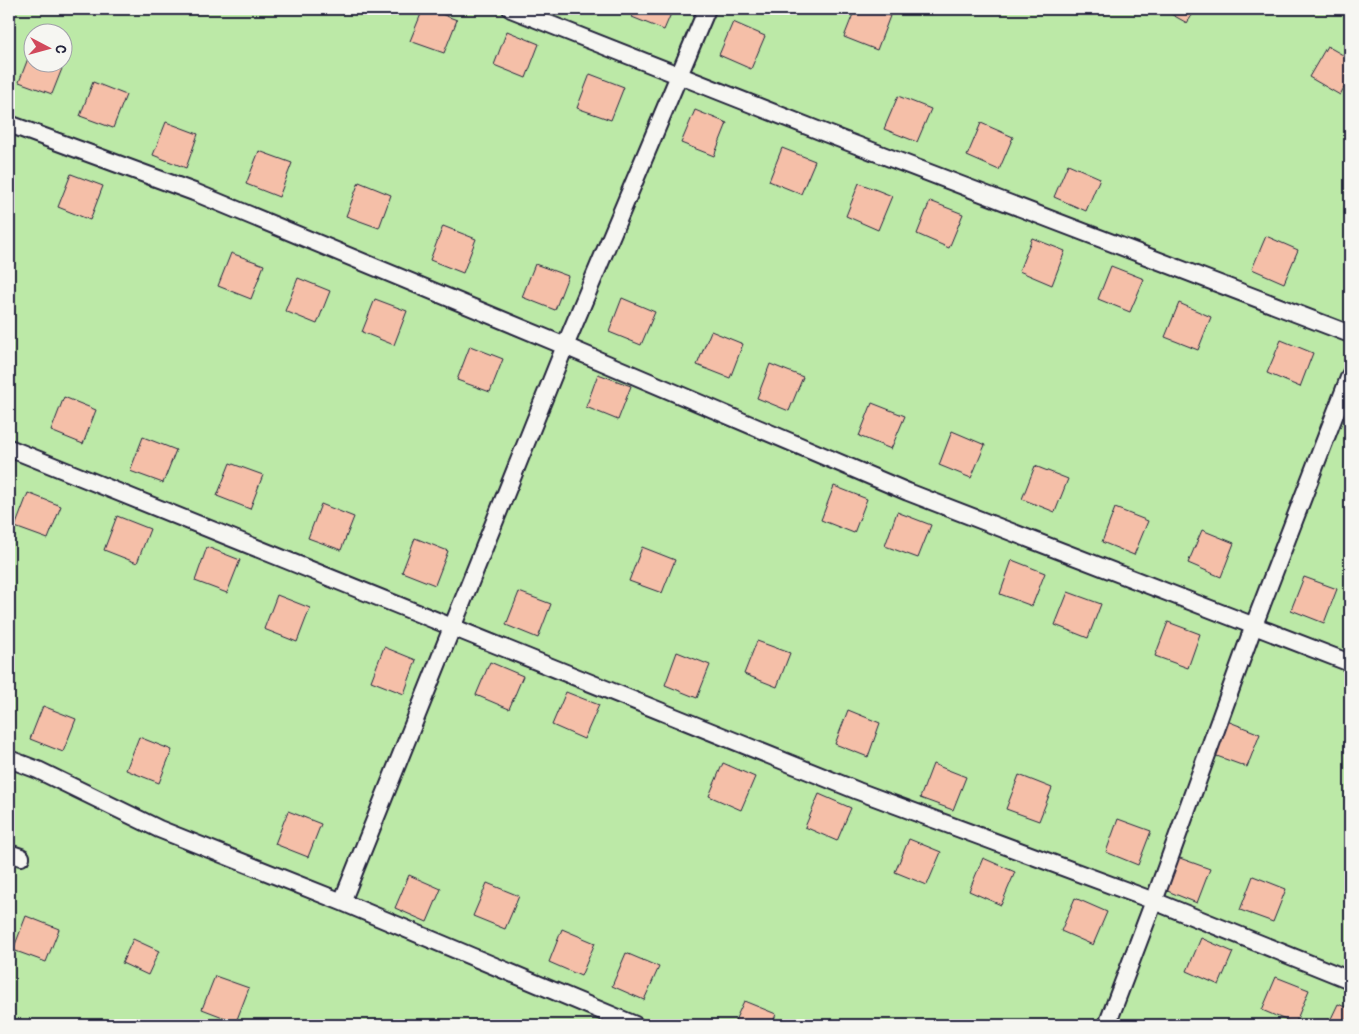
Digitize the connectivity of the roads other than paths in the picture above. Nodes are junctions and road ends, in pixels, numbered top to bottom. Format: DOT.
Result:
graph roads {
  1 [pos="512,9"];
  2 [pos="706,9"];
  3 [pos="680,74"];
  4 [pos="9,124"];
  5 [pos="1350,334"];
  6 [pos="565,346"];
  7 [pos="1350,374"];
  8 [pos="9,448"];
  9 [pos="1254,626"];
  10 [pos="452,627"];
  11 [pos="1350,663"];
  12 [pos="9,759"];
  13 [pos="1154,901"];
  14 [pos="342,902"];
  15 [pos="1350,980"];
  16 [pos="635,1025"];
  17 [pos="1107,1025"];
  1 -- 3 [label="lane"];
  2 -- 3 [label="lane"];
  3 -- 5 [label="lane"];
  3 -- 6 [label="lane"];
  4 -- 6 [label="lane"];
  6 -- 9 [label="lane"];
  6 -- 10 [label="lane"];
  7 -- 9 [label="lane"];
  8 -- 10 [label="lane"];
  9 -- 11 [label="lane"];
  9 -- 13 [label="lane"];
  10 -- 13 [label="lane"];
  10 -- 14 [label="lane"];
  12 -- 14 [label="lane"];
  13 -- 15 [label="lane"];
  13 -- 17 [label="lane"];
  14 -- 16 [label="lane"];
}
